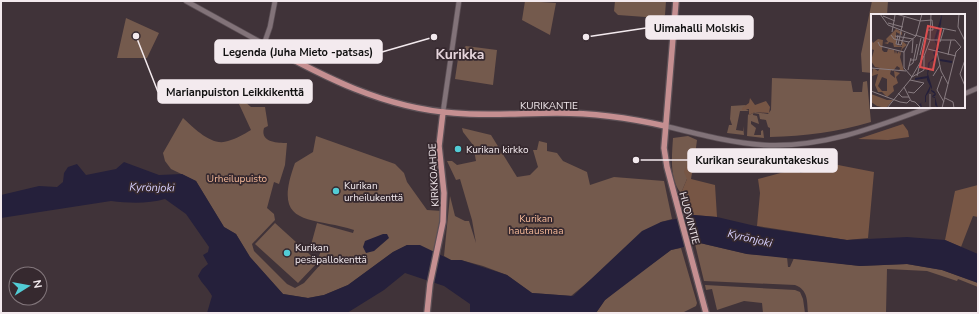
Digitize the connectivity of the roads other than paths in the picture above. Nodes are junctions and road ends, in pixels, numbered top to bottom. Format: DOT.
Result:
graph roads {
  1 [pos="186,1"];
  2 [pos="275,1"];
  3 [pos="459,1"];
  4 [pos="676,1"];
  5 [pos="264,44"];
  6 [pos="978,88"];
  7 [pos="965,94"];
  8 [pos="927,108"];
  9 [pos="443,112"];
  10 [pos="665,126"];
  11 [pos="427,313"];
  12 [pos="706,313"];
  1 -- 5 [label="street, KURIKANTIE"];
  2 -- 5 [label="street"];
  3 -- 9 [label="street"];
  4 -- 10 [label="main road, HUOVINTIE"];
  5 -- 9 [label="main road, KURIKANTIE"];
  6 -- 7 [label="street"];
  8 -- 10 [label="street, KURIKANTIE"];
  9 -- 10 [label="main road, KURIKANTIE"];
  9 -- 11 [label="main road, KIRKKOAHDE"];
  10 -- 12 [label="main road, HUOVINTIE"];
}
